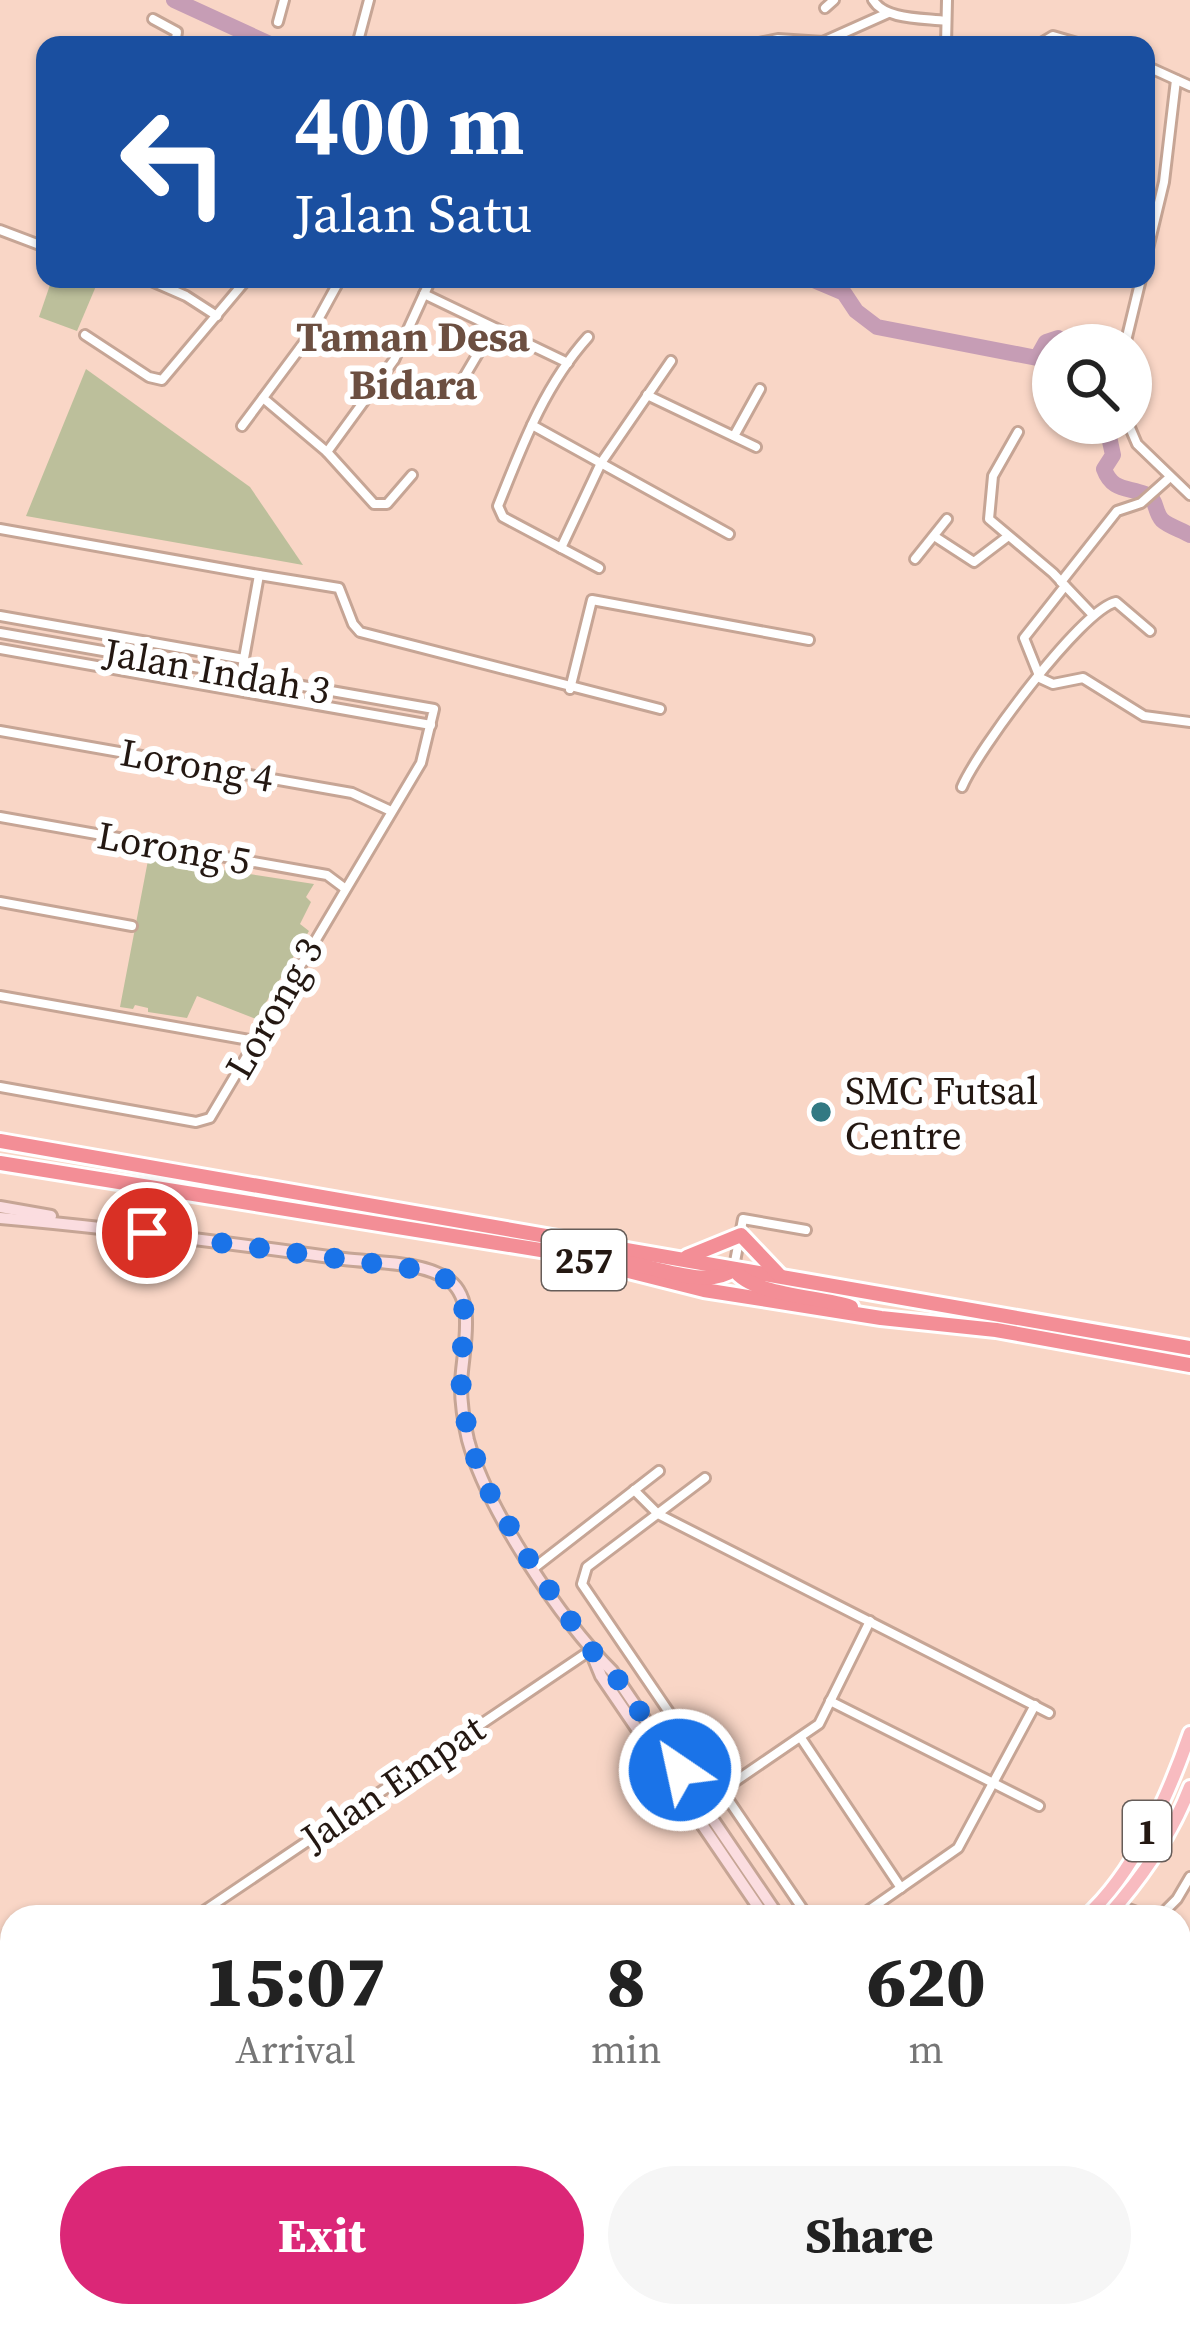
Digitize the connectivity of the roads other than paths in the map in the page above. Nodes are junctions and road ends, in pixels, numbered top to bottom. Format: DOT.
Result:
graph roads {
  1 [pos="284,0"];
  2 [pos="369,0"];
  3 [pos="834,0"];
  4 [pos="862,0"];
  5 [pos="946,0"];
  6 [pos="873,2"];
  7 [pos="825,8"];
  8 [pos="888,13"];
  9 [pos="153,19"];
  10 [pos="946,21"];
  11 [pos="278,22"];
  12 [pos="177,36"];
  13 [pos="359,36"];
  14 [pos="838,36"];
  15 [pos="946,36"];
  16 [pos="1155,70"];
  17 [pos="1176,80"];
  18 [pos="1190,86"];
  19 [pos="1155,206"];
  20 [pos="0,230"];
  21 [pos="36,244"];
  22 [pos="168,288"];
  23 [pos="240,288"];
  24 [pos="333,288"];
  25 [pos="426,288"];
  26 [pos="1139,288"];
  27 [pos="424,293"];
  28 [pos="217,316"];
  29 [pos="1130,324"];
  30 [pos="493,328"];
  31 [pos="85,334"];
  32 [pos="588,338"];
  33 [pos="671,362"];
  34 [pos="568,363"];
  35 [pos="460,384"];
  36 [pos="760,389"];
  37 [pos="647,395"];
  38 [pos="263,398"];
  39 [pos="532,424"];
  40 [pos="242,426"];
  41 [pos="1018,432"];
  42 [pos="734,436"];
  43 [pos="1137,444"];
  44 [pos="756,447"];
  45 [pos="327,452"];
  46 [pos="601,463"];
  47 [pos="412,475"];
  48 [pos="1169,478"];
  49 [pos="1190,495"];
  50 [pos="947,520"];
  51 [pos="0,529"];
  52 [pos="729,534"];
  53 [pos="934,536"];
  54 [pos="1006,537"];
  55 [pos="561,548"];
  56 [pos="915,559"];
  57 [pos="599,568"];
  58 [pos="259,575"];
  59 [pos="1064,584"];
  60 [pos="1093,614"];
  61 [pos="0,616"];
  62 [pos="1150,631"];
  63 [pos="0,633"];
  64 [pos="809,640"];
  65 [pos="0,650"];
  66 [pos="244,658"];
  67 [pos="241,675"];
  68 [pos="1040,678"];
  69 [pos="570,688"];
  70 [pos="434,709"];
  71 [pos="660,709"];
  72 [pos="1190,722"];
  73 [pos="431,725"];
  74 [pos="0,731"];
  75 [pos="962,788"];
  76 [pos="391,811"];
  77 [pos="0,817"];
  78 [pos="344,887"];
  79 [pos="0,902"];
  80 [pos="132,926"];
  81 [pos="0,996"];
  82 [pos="255,1041"];
  83 [pos="0,1087"];
  84 [pos="0,1142"];
  85 [pos="0,1163"];
  86 [pos="0,1207"];
  87 [pos="0,1218"];
  88 [pos="107,1227"];
  89 [pos="806,1230"];
  90 [pos="741,1234"];
  91 [pos="553,1252"];
  92 [pos="677,1260"];
  93 [pos="734,1269"];
  94 [pos="781,1276"];
  95 [pos="881,1318"];
  96 [pos="1190,1338"];
  97 [pos="1168,1345"];
  98 [pos="1190,1348"];
  99 [pos="1166,1361"];
  100 [pos="1190,1365"];
  101 [pos="1190,1376"];
  102 [pos="659,1471"];
  103 [pos="704,1478"];
  104 [pos="634,1490"];
  105 [pos="658,1514"];
  106 [pos="534,1568"];
  107 [pos="870,1621"];
  108 [pos="591,1650"];
  109 [pos="830,1701"];
  110 [pos="1035,1706"];
  111 [pos="1049,1713"];
  112 [pos="1190,1733"];
  113 [pos="801,1738"];
  114 [pos="993,1783"];
  115 [pos="1190,1786"];
  116 [pos="719,1791"];
  117 [pos="1039,1806"];
  118 [pos="697,1807"];
  119 [pos="1190,1877"];
  120 [pos="901,1888"];
  121 [pos="218,1905"];
  122 [pos="758,1905"];
  123 [pos="769,1905"];
  124 [pos="800,1905"];
  125 [pos="877,1905"];
  126 [pos="1094,1905"];
  127 [pos="1118,1905"];
  128 [pos="1171,1905"];
  1 -- 11 [label="street"];
  2 -- 13 [label="street"];
  3 -- 7 [label="street"];
  4 -- 6 [label="street"];
  5 -- 10 [label="street"];
  6 -- 8 [label="street"];
  8 -- 10 [label="street"];
  8 -- 14 [label="street"];
  9 -- 12 [label="street"];
  10 -- 15 [label="street"];
  16 -- 17 [label="street"];
  17 -- 18 [label="street"];
  17 -- 19 [label="street"];
  20 -- 21 [label="street"];
  22 -- 28 [label="street"];
  23 -- 28 [label="street"];
  24 -- 38 [label="street"];
  25 -- 27 [label="street"];
  26 -- 29 [label="street"];
  27 -- 30 [label="street"];
  27 -- 45 [label="street"];
  28 -- 31 [label="street"];
  30 -- 34 [label="street"];
  30 -- 35 [label="street"];
  32 -- 34 [label="street"];
  33 -- 37 [label="street"];
  34 -- 39 [label="street"];
  36 -- 42 [label="street"];
  37 -- 42 [label="street"];
  37 -- 46 [label="street"];
  38 -- 40 [label="street"];
  38 -- 45 [label="street"];
  39 -- 46 [label="street"];
  39 -- 55 [label="street"];
  41 -- 54 [label="street"];
  42 -- 44 [label="street"];
  43 -- 48 [label="street"];
  45 -- 47 [label="street"];
  46 -- 52 [label="street"];
  46 -- 55 [label="street"];
  48 -- 49 [label="street"];
  48 -- 59 [label="street"];
  50 -- 53 [label="street"];
  51 -- 58 [label="street"];
  53 -- 54 [label="street"];
  53 -- 56 [label="street"];
  54 -- 59 [label="street"];
  55 -- 57 [label="street"];
  58 -- 66 [label="street"];
  58 -- 69 [label="street"];
  59 -- 60 [label="street"];
  59 -- 68 [label="street"];
  60 -- 62 [label="street"];
  60 -- 68 [label="street"];
  61 -- 66 [label="street"];
  63 -- 67 [label="street, Jalan Indah 3"];
  64 -- 69 [label="street"];
  65 -- 73 [label="street"];
  66 -- 67 [label="street"];
  67 -- 70 [label="street, Jalan Indah 3"];
  68 -- 72 [label="street"];
  68 -- 75 [label="street"];
  69 -- 71 [label="street"];
  70 -- 73 [label="street, Lorong 3"];
  73 -- 76 [label="street, Lorong 3"];
  74 -- 76 [label="street, Lorong 4"];
  76 -- 78 [label="street, Lorong 3"];
  77 -- 78 [label="street, Lorong 5"];
  78 -- 82 [label="street, Lorong 3"];
  79 -- 80 [label="street"];
  81 -- 82 [label="street"];
  82 -- 83 [label="street, Lorong 3"];
  84 -- 92 [label="highway, 257"];
  85 -- 91 [label="highway, 257"];
  86 -- 88 [label="main road"];
  87 -- 88 [label="main road"];
  88 -- 106 [label="main road"];
  89 -- 90 [label="street"];
  90 -- 92 [label="highway"];
  90 -- 93 [label="street"];
  90 -- 94 [label="highway"];
  91 -- 93 [label="highway"];
  91 -- 95 [label="highway, 257"];
  92 -- 93 [label="highway, 257"];
  93 -- 94 [label="highway, 257"];
  93 -- 95 [label="highway"];
  94 -- 97 [label="highway, 257"];
  95 -- 99 [label="highway, 257"];
  96 -- 97 [label="highway"];
  97 -- 98 [label="highway, 257"];
  99 -- 100 [label="highway, 257"];
  99 -- 101 [label="highway"];
  102 -- 104 [label="street"];
  103 -- 105 [label="street"];
  104 -- 105 [label="street"];
  104 -- 106 [label="street"];
  105 -- 107 [label="street"];
  105 -- 116 [label="street"];
  106 -- 108 [label="main road"];
  107 -- 109 [label="street"];
  107 -- 110 [label="street"];
  108 -- 118 [label="main road"];
  108 -- 121 [label="street, Jalan Empat"];
  109 -- 113 [label="street"];
  109 -- 114 [label="street"];
  110 -- 111 [label="street"];
  110 -- 114 [label="street"];
  112 -- 126 [label="main road, 1"];
  113 -- 116 [label="street"];
  113 -- 120 [label="street"];
  114 -- 117 [label="street"];
  114 -- 120 [label="street"];
  115 -- 127 [label="main road, 1"];
  116 -- 118 [label="street"];
  116 -- 124 [label="street"];
  118 -- 122 [label="main road"];
  118 -- 123 [label="main road"];
  119 -- 128 [label="street"];
  120 -- 125 [label="street"];
}
